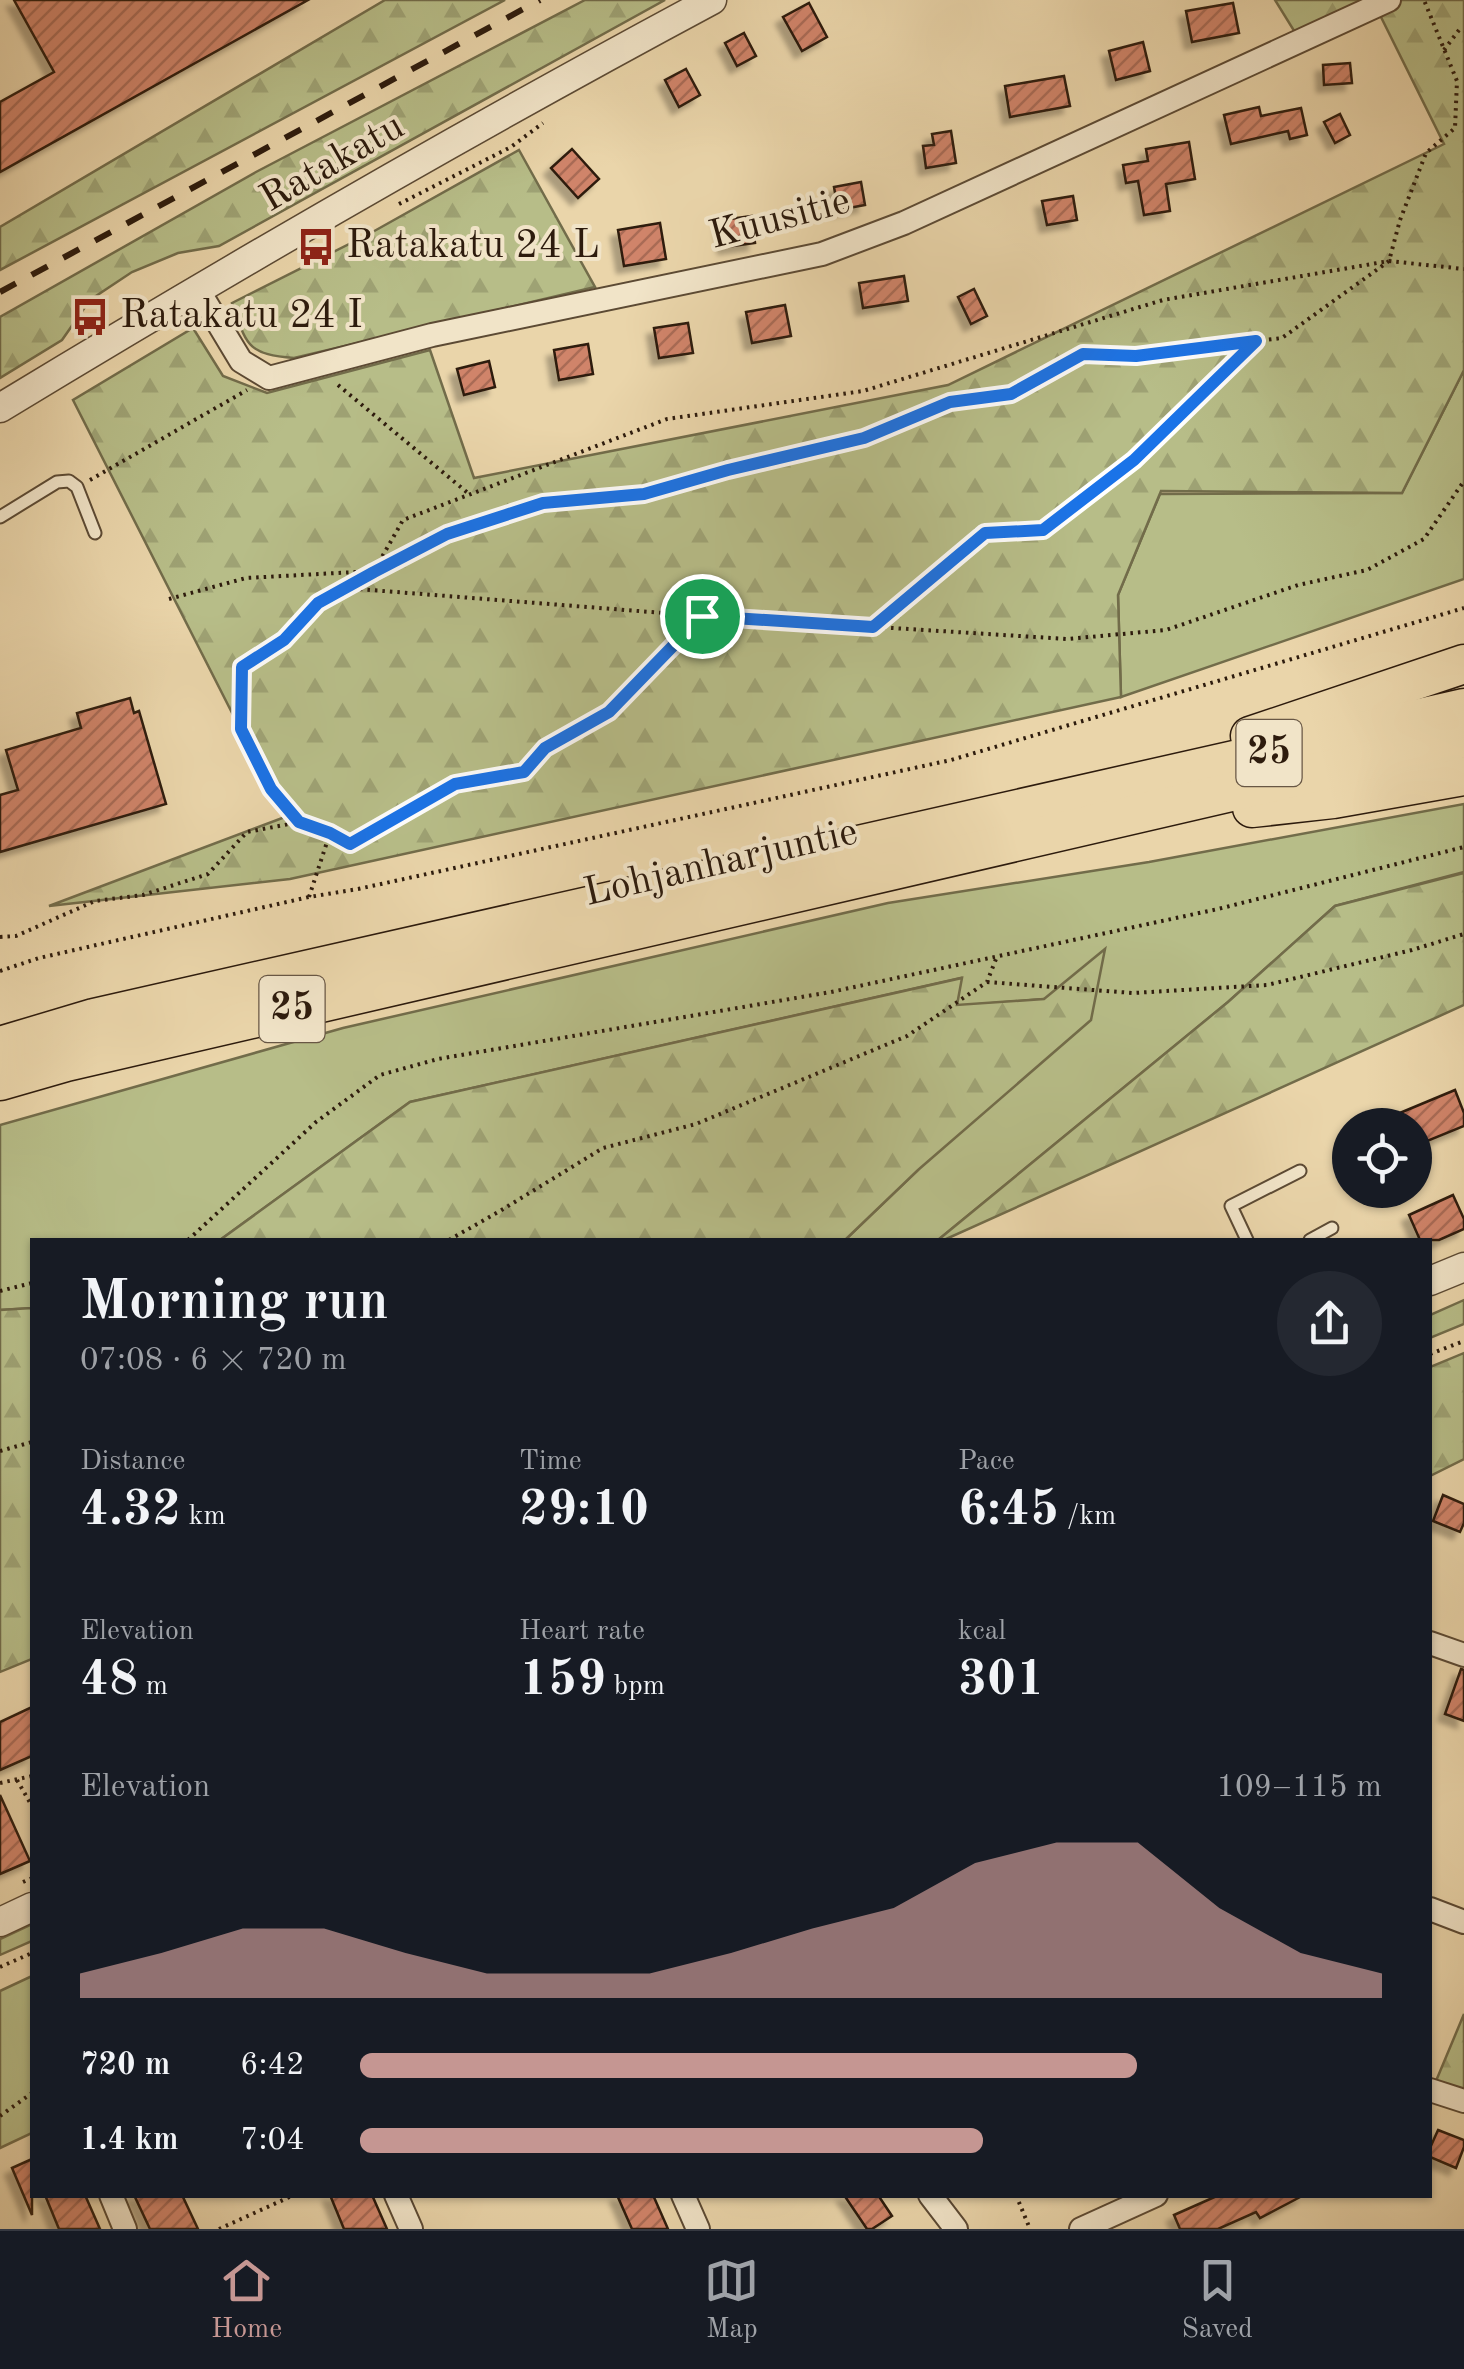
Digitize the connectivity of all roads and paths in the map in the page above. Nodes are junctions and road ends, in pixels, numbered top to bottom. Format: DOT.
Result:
graph roads {
  1 [pos="712,0"];
  2 [pos="1389,0"];
  3 [pos="1424,0"];
  4 [pos="1464,31"];
  5 [pos="1444,51"];
  6 [pos="1389,261"];
  7 [pos="1464,269"];
  8 [pos="197,288"];
  9 [pos="1256,341"];
  10 [pos="316,366"];
  11 [pos="269,378"];
  12 [pos="0,408"];
  13 [pos="1464,482"];
  14 [pos="77,488"];
  15 [pos="469,495"];
  16 [pos="0,517"];
  17 [pos="95,533"];
  18 [pos="374,572"];
  19 [pos="345,588"];
  20 [pos="169,599"];
  21 [pos="1464,608"];
  22 [pos="702,616"];
  23 [pos="873,627"];
  24 [pos="1464,664"];
  25 [pos="1464,708"];
  26 [pos="1464,738"];
  27 [pos="1464,776"];
  28 [pos="1079,812"];
  29 [pos="299,822"];
  30 [pos="330,833"];
  31 [pos="1464,847"];
  32 [pos="309,896"];
  33 [pos="1464,934"];
  34 [pos="0,937"];
  35 [pos="996,956"];
  36 [pos="0,971"];
  37 [pos="987,982"];
  38 [pos="0,1046"];
  39 [pos="0,1081"];
  40 [pos="1300,1171"];
  41 [pos="1332,1228"];
  42 [pos="190,1238"];
  43 [pos="453,1238"];
  44 [pos="1245,1238"];
  45 [pos="1314,1238"];
  46 [pos="1464,1267"];
  47 [pos="1432,1280"];
  48 [pos="30,1284"];
  49 [pos="0,1291"];
  50 [pos="1464,1340"];
  51 [pos="1432,1353"];
  52 [pos="30,1443"];
  53 [pos="0,1451"];
  54 [pos="1432,1644"];
  55 [pos="1464,1655"];
  56 [pos="30,1777"];
  57 [pos="17,1780"];
  58 [pos="0,1784"];
  59 [pos="30,1803"];
  60 [pos="30,1909"];
  61 [pos="1432,1910"];
  62 [pos="0,1922"];
  63 [pos="1464,1922"];
  64 [pos="30,1954"];
  65 [pos="0,1967"];
  66 [pos="1432,2091"];
  67 [pos="30,2094"];
  68 [pos="1464,2101"];
  69 [pos="0,2116"];
  70 [pos="111,2198"];
  71 [pos="287,2198"];
  72 [pos="397,2198"];
  73 [pos="684,2198"];
  74 [pos="932,2198"];
  75 [pos="1017,2198"];
  76 [pos="1149,2198"];
  77 [pos="125,2229"];
  78 [pos="219,2229"];
  79 [pos="411,2229"];
  80 [pos="698,2229"];
  81 [pos="956,2229"];
  82 [pos="1030,2229"];
  83 [pos="1081,2229"];
  1 -- 8 [label="street, Ratakatu"];
  2 -- 10 [label="street, Kuusitie"];
  3 -- 5 [label="path"];
  4 -- 5 [label="path"];
  5 -- 6 [label="path"];
  6 -- 7 [label="path"];
  6 -- 9 [label="path"];
  6 -- 15 [label="path"];
  8 -- 11 [label="street"];
  8 -- 12 [label="street, Ratakatu"];
  9 -- 18 [label="path"];
  9 -- 23 [label="path"];
  10 -- 11 [label="street, Kuusitie"];
  10 -- 15 [label="path"];
  11 -- 14 [label="path"];
  13 -- 23 [label="path"];
  14 -- 16 [label="lane"];
  14 -- 17 [label="lane"];
  15 -- 18 [label="path"];
  18 -- 19 [label="path"];
  18 -- 20 [label="path"];
  19 -- 22 [label="path"];
  19 -- 29 [label="path"];
  21 -- 32 [label="path"];
  22 -- 23 [label="path"];
  22 -- 30 [label="path"];
  24 -- 28 [label="highway"];
  25 -- 28 [label="highway, Lohjanharjuntie / 25"];
  26 -- 28 [label="highway, Lohjanharjuntie / 25"];
  27 -- 28 [label="highway"];
  28 -- 38 [label="highway, Lohjanharjuntie / 25"];
  28 -- 39 [label="highway, Lohjanharjuntie / 25"];
  29 -- 30 [label="path"];
  29 -- 34 [label="path"];
  30 -- 32 [label="path"];
  31 -- 35 [label="path"];
  32 -- 36 [label="path"];
  33 -- 37 [label="path"];
  35 -- 37 [label="path"];
  35 -- 42 [label="path"];
  37 -- 43 [label="path"];
  40 -- 44 [label="lane"];
  41 -- 45 [label="lane"];
  46 -- 47 [label="street"];
  48 -- 49 [label="path"];
  50 -- 51 [label="path"];
  52 -- 53 [label="path"];
  54 -- 55 [label="street"];
  56 -- 57 [label="path"];
  57 -- 58 [label="path"];
  57 -- 59 [label="path"];
  60 -- 62 [label="street"];
  61 -- 63 [label="street"];
  64 -- 65 [label="path"];
  66 -- 68 [label="street"];
  67 -- 69 [label="path"];
  70 -- 77 [label="street"];
  71 -- 78 [label="path"];
  72 -- 79 [label="street"];
  73 -- 80 [label="street"];
  74 -- 81 [label="street"];
  75 -- 82 [label="path"];
  76 -- 83 [label="street"];
}
